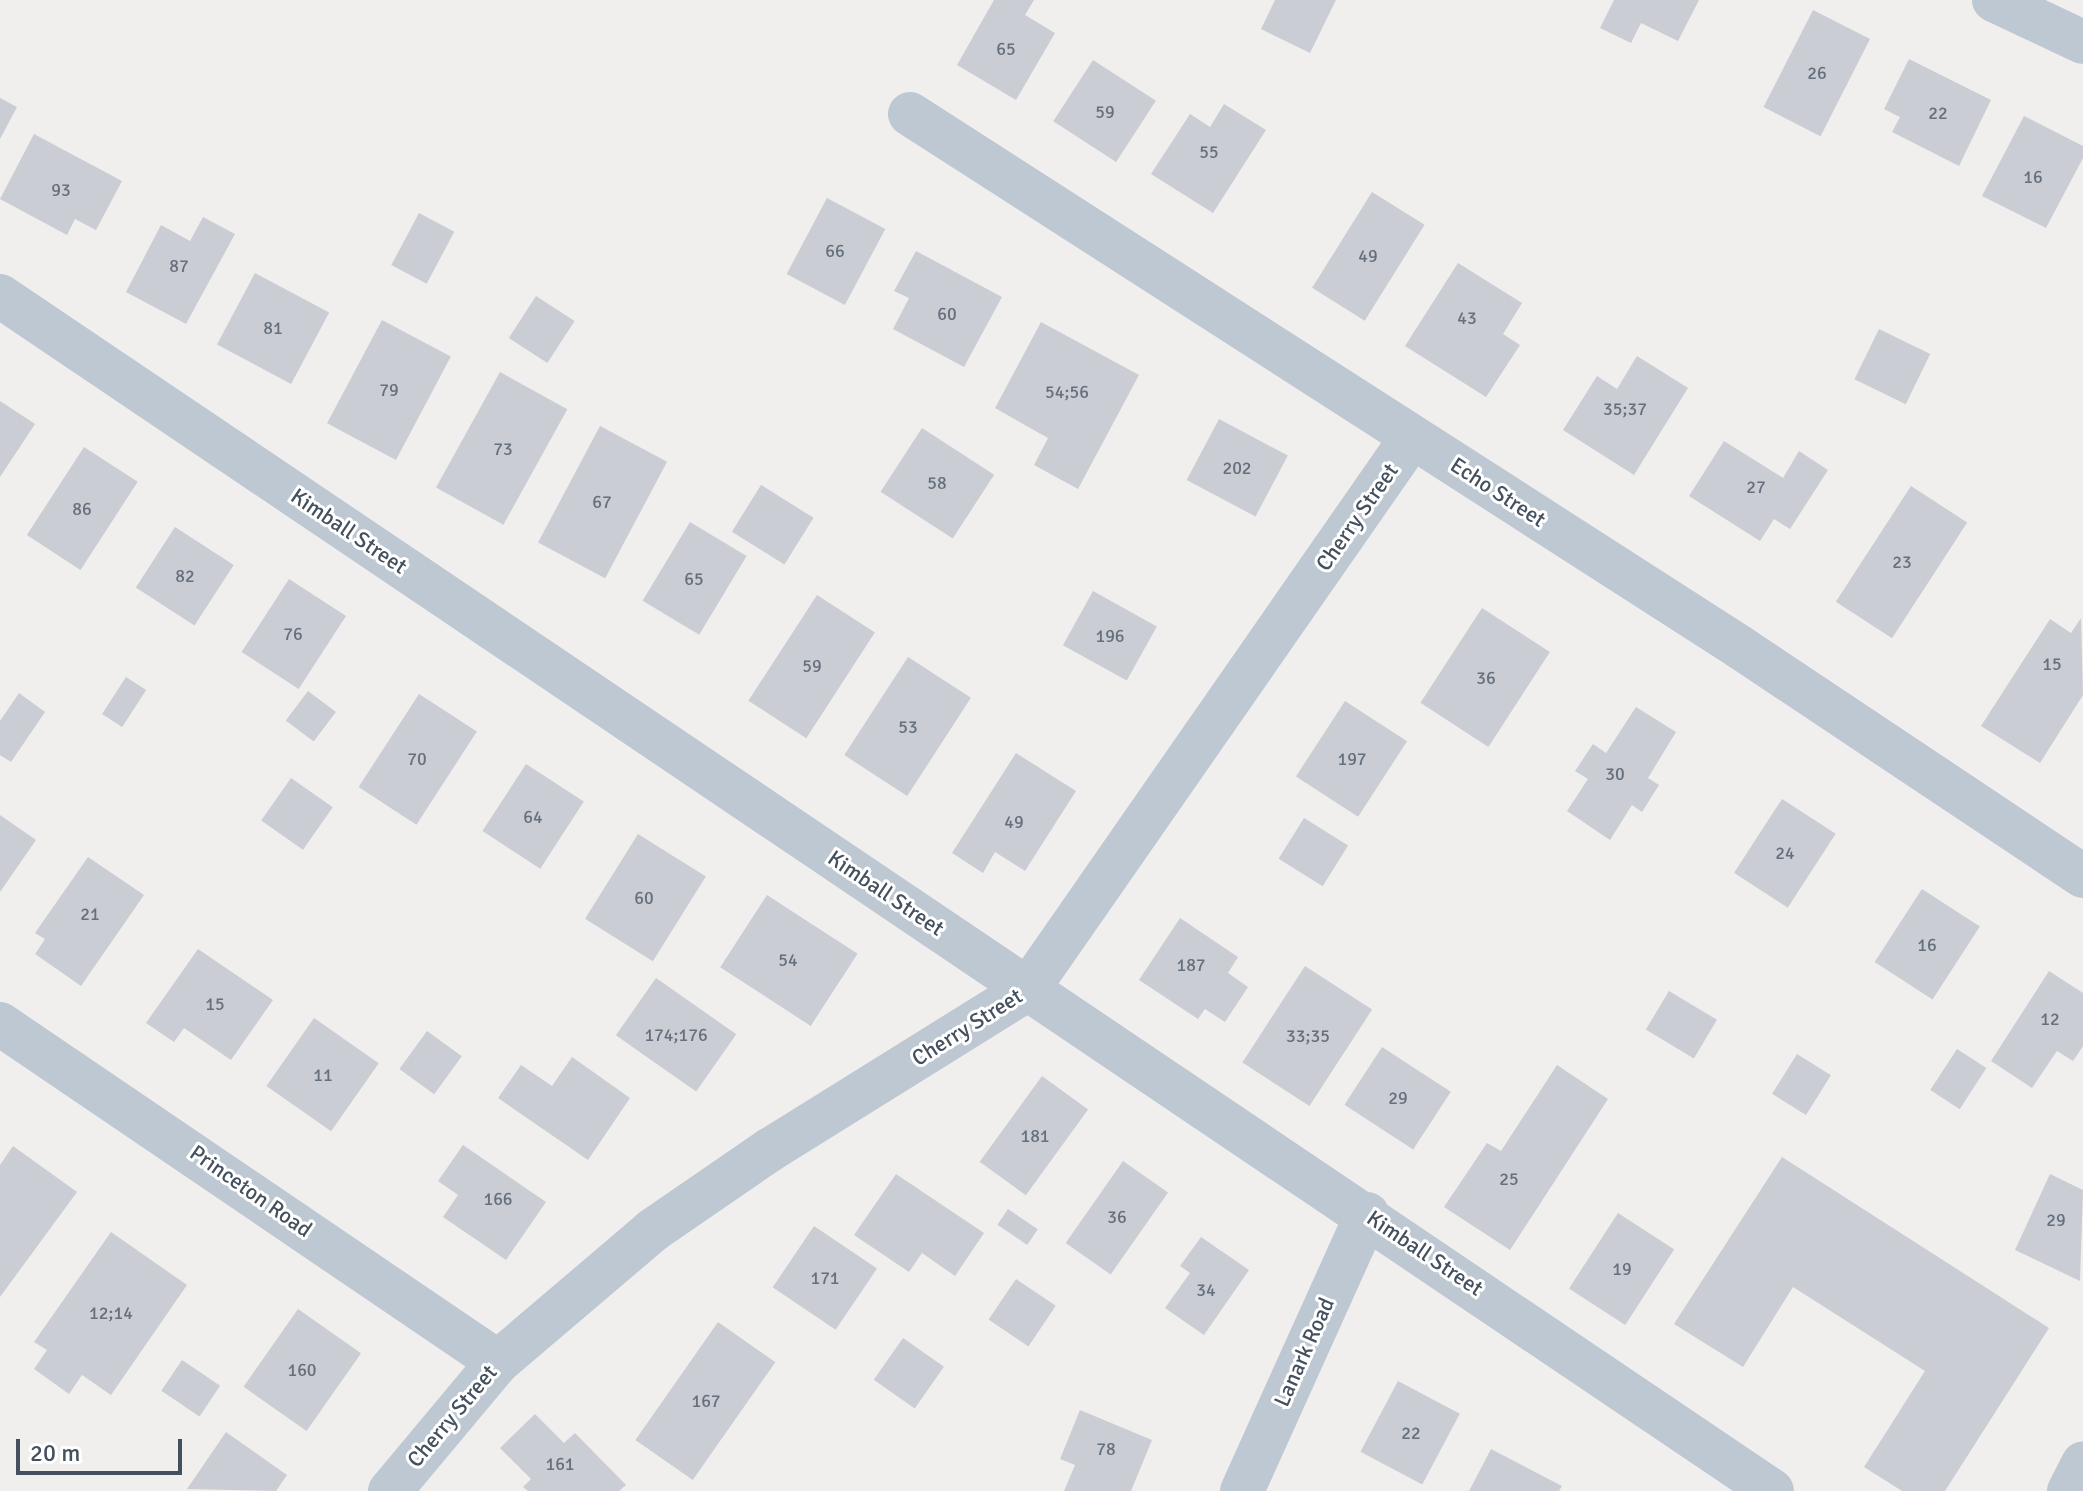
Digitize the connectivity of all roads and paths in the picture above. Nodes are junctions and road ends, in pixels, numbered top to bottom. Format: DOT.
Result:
graph roads {
  1 [pos="1994,0"];
  2 [pos="2083,42"];
  3 [pos="910,114"];
  4 [pos="0,296"];
  5 [pos="1412,437"];
  6 [pos="2083,876"];
  7 [pos="1028,989"];
  8 [pos="0,1024"];
  9 [pos="1367,1214"];
  10 [pos="498,1362"];
  11 [pos="2083,1463"];
  12 [pos="390,1491"];
  13 [pos="1242,1491"];
  14 [pos="1772,1491"];
  15 [pos="2069,1491"];
  1 -- 2 [label="street"];
  3 -- 5 [label="street, Echo Street"];
  4 -- 7 [label="street, Kimball Street"];
  5 -- 6 [label="street, Echo Street"];
  5 -- 7 [label="street, Cherry Street"];
  7 -- 9 [label="street, Kimball Street"];
  7 -- 10 [label="street, Cherry Street"];
  8 -- 10 [label="street, Princeton Road"];
  9 -- 13 [label="street, Lanark Road"];
  9 -- 14 [label="street, Kimball Street"];
  10 -- 12 [label="street, Cherry Street"];
  11 -- 15 [label="street"];
}
